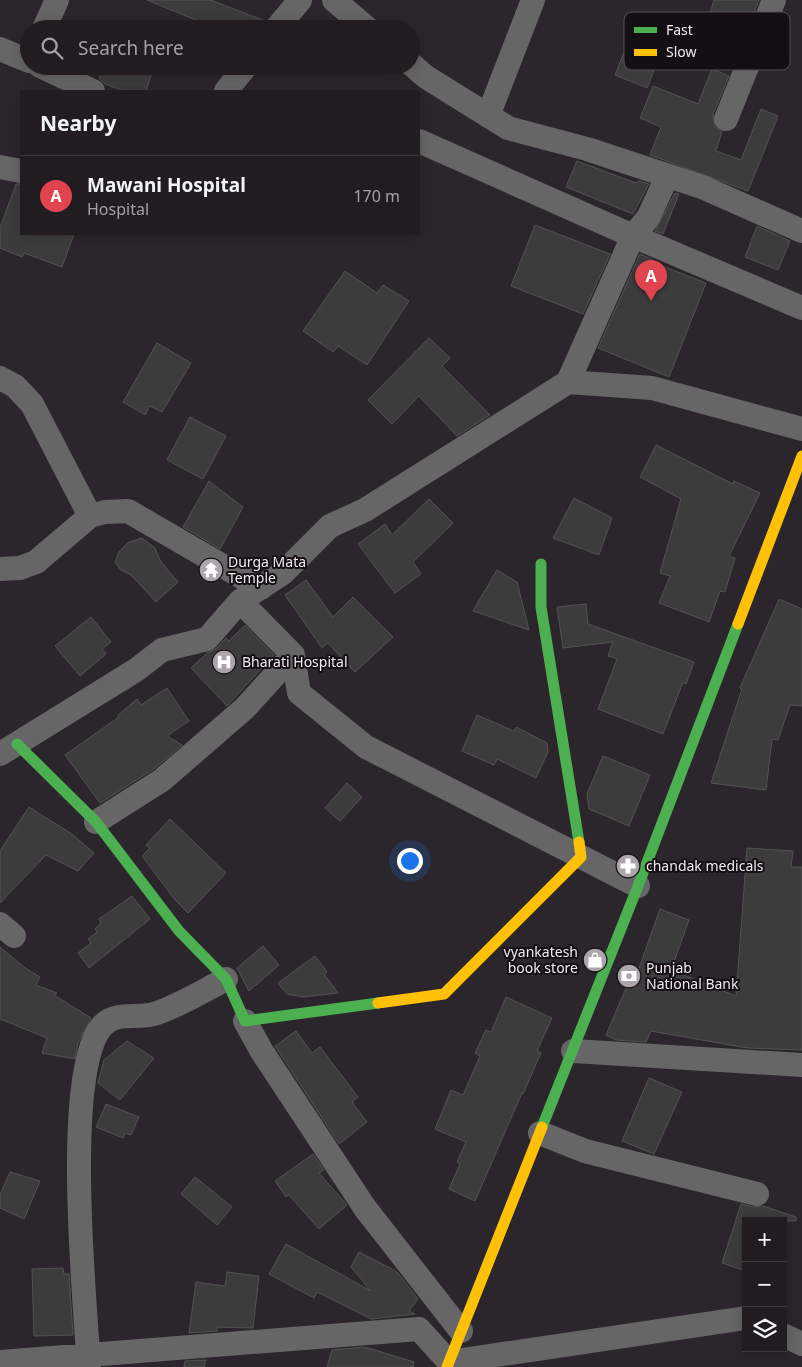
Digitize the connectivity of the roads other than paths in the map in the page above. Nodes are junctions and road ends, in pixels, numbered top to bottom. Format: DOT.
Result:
graph roads {
  1 [pos="57,0"];
  2 [pos="300,0"];
  3 [pos="334,0"];
  4 [pos="533,0"];
  5 [pos="774,0"];
  6 [pos="769,12"];
  7 [pos="48,20"];
  8 [pos="283,20"];
  9 [pos="357,20"];
  10 [pos="0,50"];
  11 [pos="20,58"];
  12 [pos="746,70"];
  13 [pos="420,71"];
  14 [pos="59,75"];
  15 [pos="239,75"];
  16 [pos="91,90"];
  17 [pos="227,90"];
  18 [pos="488,116"];
  19 [pos="726,119"];
  20 [pos="420,141"];
  21 [pos="0,167"];
  22 [pos="20,172"];
  23 [pos="667,177"];
  24 [pos="802,231"];
  25 [pos="633,236"];
  26 [pos="802,308"];
  27 [pos="0,378"];
  28 [pos="568,382"];
  29 [pos="802,429"];
  30 [pos="802,456"];
  31 [pos="90,516"];
  32 [pos="541,564"];
  33 [pos="0,569"];
  34 [pos="260,588"];
  35 [pos="240,600"];
  36 [pos="293,655"];
  37 [pos="9,749"];
  38 [pos="96,822"];
  39 [pos="581,857"];
  40 [pos="638,886"];
  41 [pos="226,979"];
  42 [pos="245,1021"];
  43 [pos="573,1051"];
  44 [pos="802,1065"];
  45 [pos="540,1133"];
  46 [pos="758,1194"];
  47 [pos="742,1319"];
  48 [pos="461,1331"];
  49 [pos="787,1337"];
  50 [pos="802,1344"];
  51 [pos="89,1361"];
  52 [pos="0,1362"];
  53 [pos="448,1364"];
  1 -- 7 [label="street"];
  2 -- 8 [label="street"];
  3 -- 9 [label="street"];
  4 -- 18 [label="street"];
  5 -- 6 [label="street"];
  10 -- 11 [label="street"];
  12 -- 19 [label="street"];
  13 -- 18 [label="street"];
  14 -- 16 [label="street"];
  15 -- 17 [label="street"];
  18 -- 23 [label="street"];
  20 -- 25 [label="street"];
  21 -- 22 [label="street"];
  23 -- 24 [label="street"];
  23 -- 25 [label="street"];
  25 -- 26 [label="street"];
  25 -- 28 [label="street"];
  27 -- 31 [label="street"];
  28 -- 29 [label="street"];
  28 -- 34 [label="street"];
  30 -- 40 [label="street"];
  31 -- 33 [label="street"];
  31 -- 34 [label="street"];
  32 -- 39 [label="street"];
  34 -- 35 [label="street"];
  35 -- 36 [label="street"];
  35 -- 37 [label="street"];
  36 -- 38 [label="street"];
  36 -- 39 [label="street"];
  37 -- 38 [label="street"];
  38 -- 41 [label="street"];
  39 -- 40 [label="street"];
  39 -- 42 [label="street"];
  40 -- 43 [label="street"];
  41 -- 42 [label="street"];
  41 -- 51 [label="street"];
  42 -- 48 [label="street"];
  43 -- 44 [label="street"];
  43 -- 45 [label="street"];
  45 -- 46 [label="street"];
  45 -- 48 [label="street"];
  47 -- 53 [label="street"];
  48 -- 53 [label="street"];
  49 -- 50 [label="street"];
  51 -- 52 [label="street"];
  51 -- 53 [label="street"];
}
